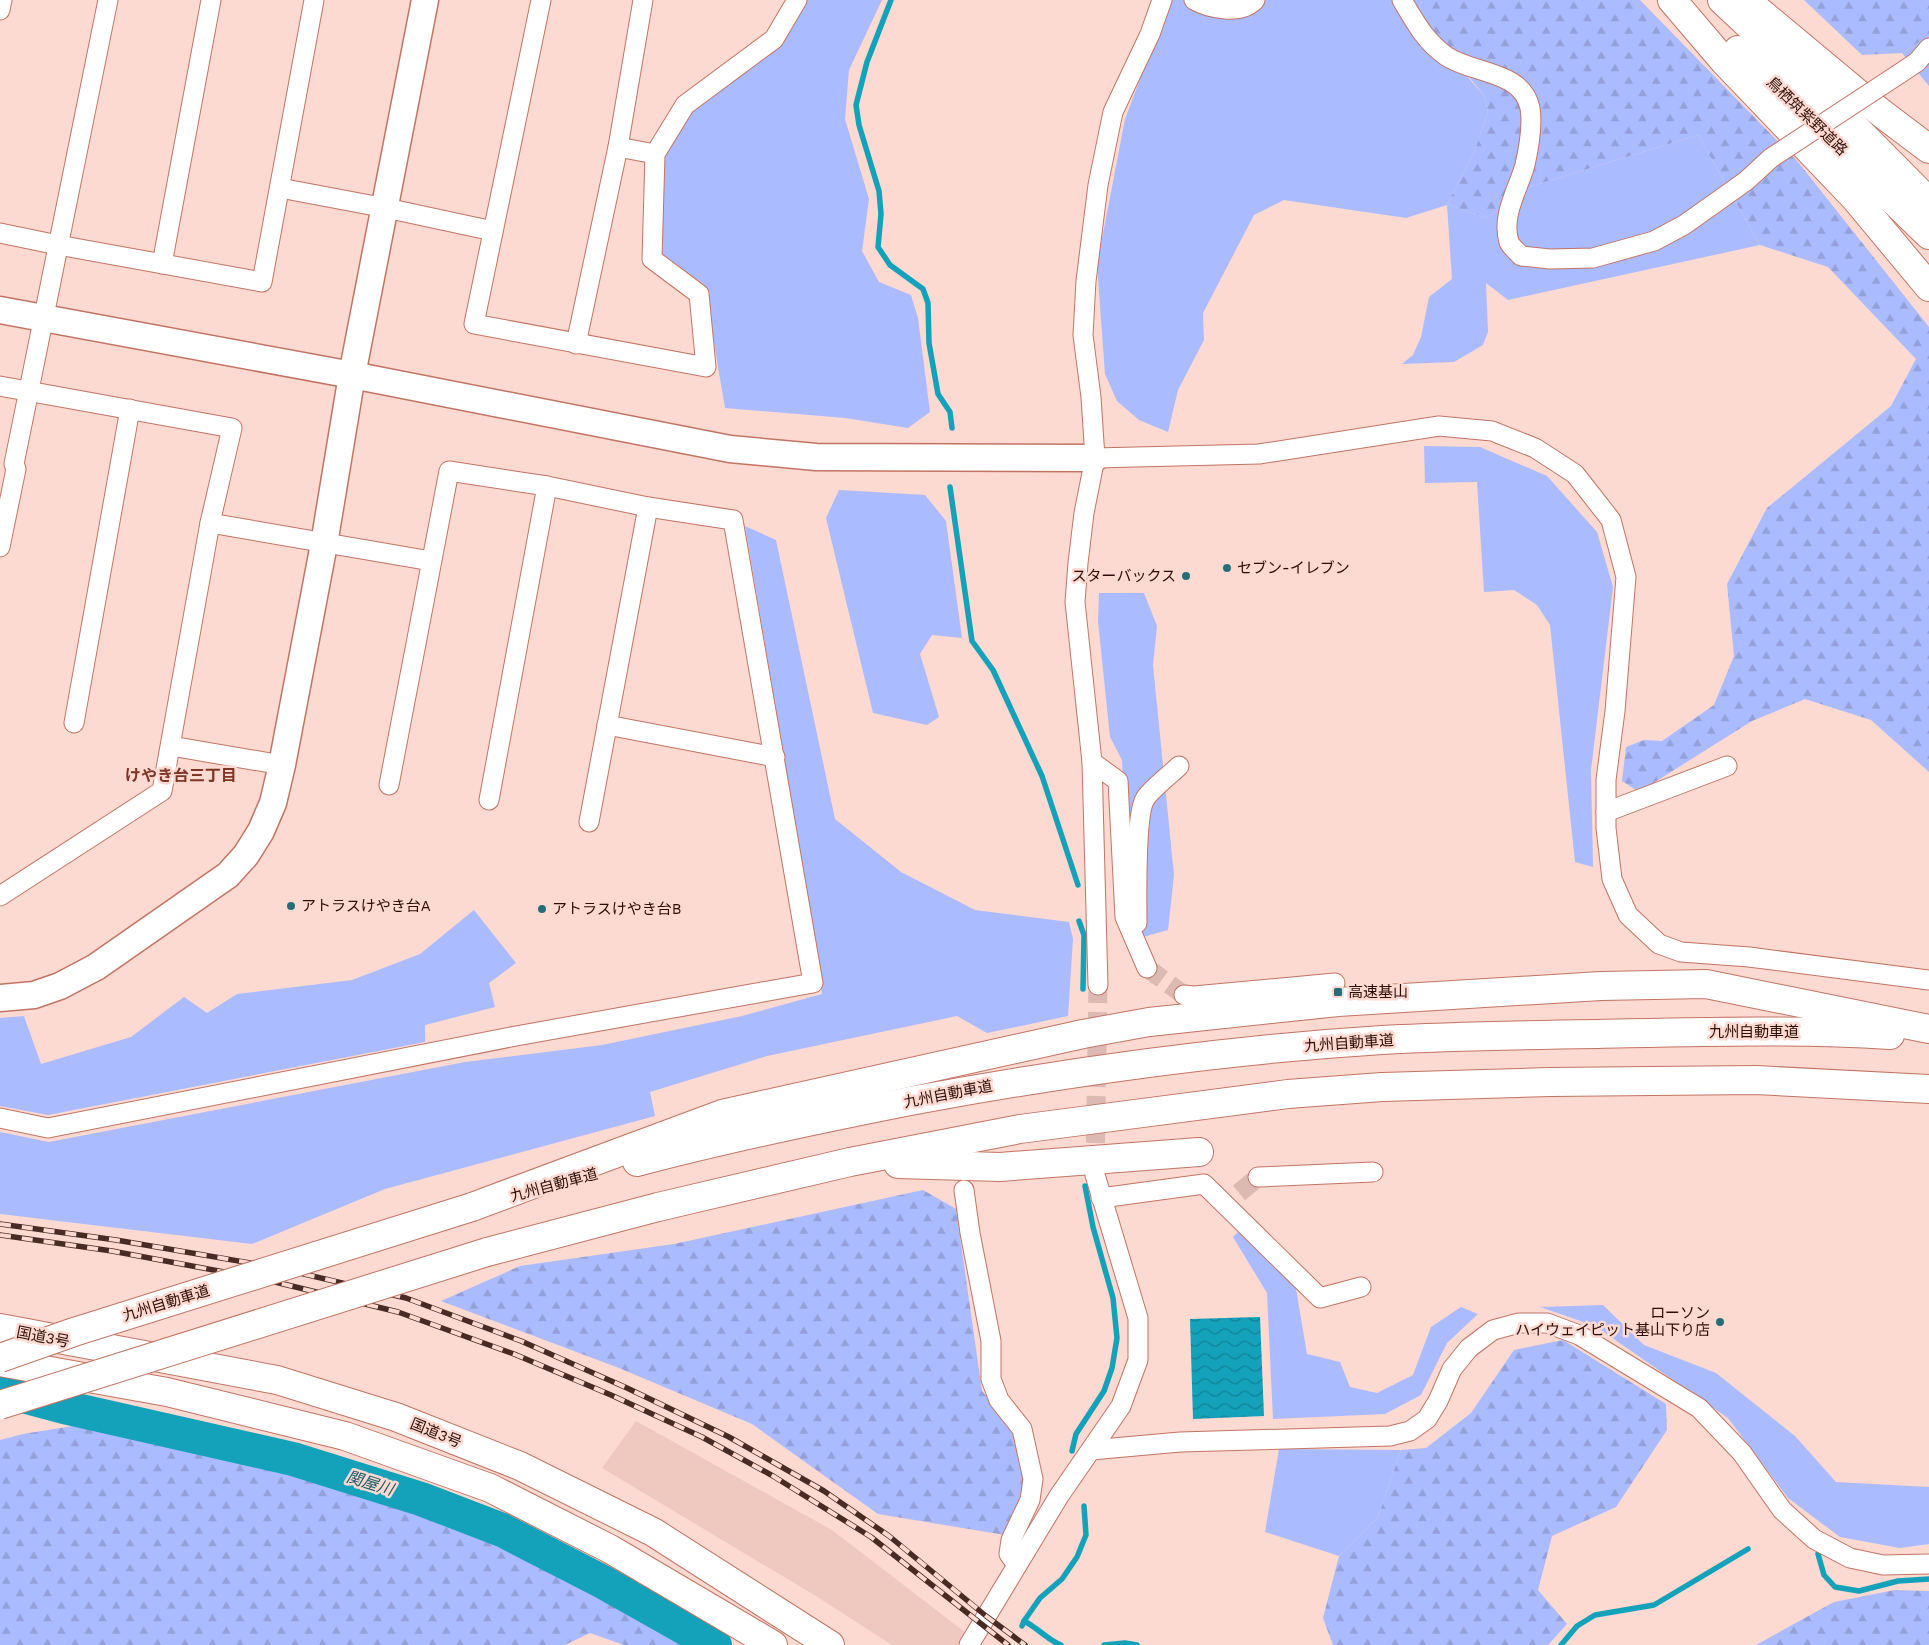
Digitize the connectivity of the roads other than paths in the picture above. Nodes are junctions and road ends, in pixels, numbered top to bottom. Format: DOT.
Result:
graph roads {
  1 [pos="2,0"];
  2 [pos="108,0"];
  3 [pos="211,0"];
  4 [pos="314,0"];
  5 [pos="425,0"];
  6 [pos="541,0"];
  7 [pos="643,0"];
  8 [pos="797,0"];
  9 [pos="1162,0"];
  10 [pos="1194,0"];
  11 [pos="1255,0"];
  12 [pos="1402,0"];
  13 [pos="1672,0"];
  14 [pos="1683,0"];
  15 [pos="1722,0"];
  16 [pos="1744,0"];
  17 [pos="0,10"];
  18 [pos="1929,48"];
  19 [pos="618,147"];
  20 [pos="1929,148"];
  21 [pos="654,154"];
  22 [pos="280,188"];
  23 [pos="1929,202"];
  24 [pos="386,208"];
  25 [pos="493,231"];
  26 [pos="0,233"];
  27 [pos="1929,235"];
  28 [pos="58,245"];
  29 [pos="162,264"];
  30 [pos="1929,287"];
  31 [pos="0,310"];
  32 [pos="44,319"];
  33 [pos="576,344"];
  34 [pos="352,375"];
  35 [pos="0,386"];
  36 [pos="29,391"];
  37 [pos="130,409"];
  38 [pos="1095,458"];
  39 [pos="547,486"];
  40 [pos="648,507"];
  41 [pos="210,523"];
  42 [pos="324,544"];
  43 [pos="0,547"];
  44 [pos="432,562"];
  45 [pos="74,723"];
  46 [pos="607,724"];
  47 [pos="171,746"];
  48 [pos="775,757"];
  49 [pos="1092,762"];
  50 [pos="282,765"];
  51 [pos="1179,766"];
  52 [pos="1727,766"];
  53 [pos="389,785"];
  54 [pos="488,800"];
  55 [pos="1606,812"];
  56 [pos="588,822"];
  57 [pos="0,896"];
  58 [pos="1136,945"];
  59 [pos="1147,968"];
  60 [pos="1929,980"];
  61 [pos="1335,983"];
  62 [pos="1098,985"];
  63 [pos="1184,995"];
  64 [pos="0,998"];
  65 [pos="1929,1029"];
  66 [pos="1929,1037"];
  67 [pos="1929,1089"];
  68 [pos="0,1118"];
  69 [pos="1199,1152"];
  70 [pos="850,1162"];
  71 [pos="1372,1172"];
  72 [pos="1095,1175"];
  73 [pos="1258,1177"];
  74 [pos="964,1190"];
  75 [pos="1101,1198"];
  76 [pos="472,1207"];
  77 [pos="1361,1287"];
  78 [pos="0,1328"];
  79 [pos="0,1358"];
  80 [pos="0,1362"];
  81 [pos="0,1405"];
  82 [pos="1092,1450"];
  83 [pos="1929,1564"];
  84 [pos="1017,1565"];
  85 [pos="773,1645"];
  86 [pos="830,1645"];
  87 [pos="970,1645"];
  1 -- 17 [label="street"];
  2 -- 28 [label="street"];
  3 -- 29 [label="street"];
  4 -- 22 [label="street"];
  5 -- 24 [label="street"];
  6 -- 25 [label="street"];
  7 -- 19 [label="street"];
  8 -- 21 [label="street"];
  9 -- 38 [label="street"];
  10 -- 11 [label="street"];
  12 -- 18 [label="street, bridge"];
  13 -- 30 [label="main road"];
  14 -- 27 [label="main road, 鳥栖筑紫野道路"];
  15 -- 23 [label="main road, 鳥栖筑紫野道路"];
  16 -- 20 [label="main road"];
  19 -- 21 [label="street"];
  19 -- 33 [label="street"];
  21 -- 33 [label="street"];
  22 -- 24 [label="street"];
  22 -- 29 [label="street"];
  24 -- 25 [label="street"];
  24 -- 34 [label="street"];
  25 -- 33 [label="street"];
  26 -- 28 [label="street"];
  28 -- 29 [label="street"];
  28 -- 32 [label="street"];
  31 -- 32 [label="street"];
  32 -- 34 [label="street"];
  32 -- 36 [label="street"];
  34 -- 38 [label="street"];
  34 -- 42 [label="street"];
  35 -- 36 [label="street"];
  36 -- 37 [label="street"];
  36 -- 43 [label="street"];
  37 -- 41 [label="street"];
  37 -- 45 [label="street"];
  38 -- 49 [label="street"];
  38 -- 55 [label="street"];
  39 -- 40 [label="street"];
  39 -- 44 [label="street"];
  39 -- 54 [label="street"];
  40 -- 46 [label="street"];
  40 -- 48 [label="street"];
  41 -- 42 [label="street"];
  41 -- 47 [label="street"];
  42 -- 44 [label="street"];
  42 -- 50 [label="street"];
  44 -- 53 [label="street"];
  46 -- 48 [label="street"];
  46 -- 56 [label="street"];
  47 -- 50 [label="street"];
  47 -- 57 [label="street"];
  48 -- 68 [label="street"];
  49 -- 58 [label="street"];
  49 -- 62 [label="street"];
  50 -- 64 [label="street"];
  51 -- 58 [label="street"];
  52 -- 55 [label="street"];
  55 -- 60 [label="street"];
  58 -- 59 [label="street"];
  61 -- 63 [label="street"];
  65 -- 76 [label="main road"];
  66 -- 76 [label="main road, 九州自動車道"];
  67 -- 70 [label="main road"];
  69 -- 70 [label="main road"];
  70 -- 81 [label="main road, bridge"];
  71 -- 73 [label="street"];
  72 -- 75 [label="street"];
  74 -- 84 [label="street"];
  75 -- 77 [label="street"];
  75 -- 82 [label="street"];
  76 -- 79 [label="main road, 九州自動車道, bridge"];
  78 -- 86 [label="main road, 国道3号"];
  80 -- 85 [label="main road, 国道3号"];
  82 -- 83 [label="street"];
  82 -- 84 [label="street"];
  84 -- 87 [label="street"];
}
